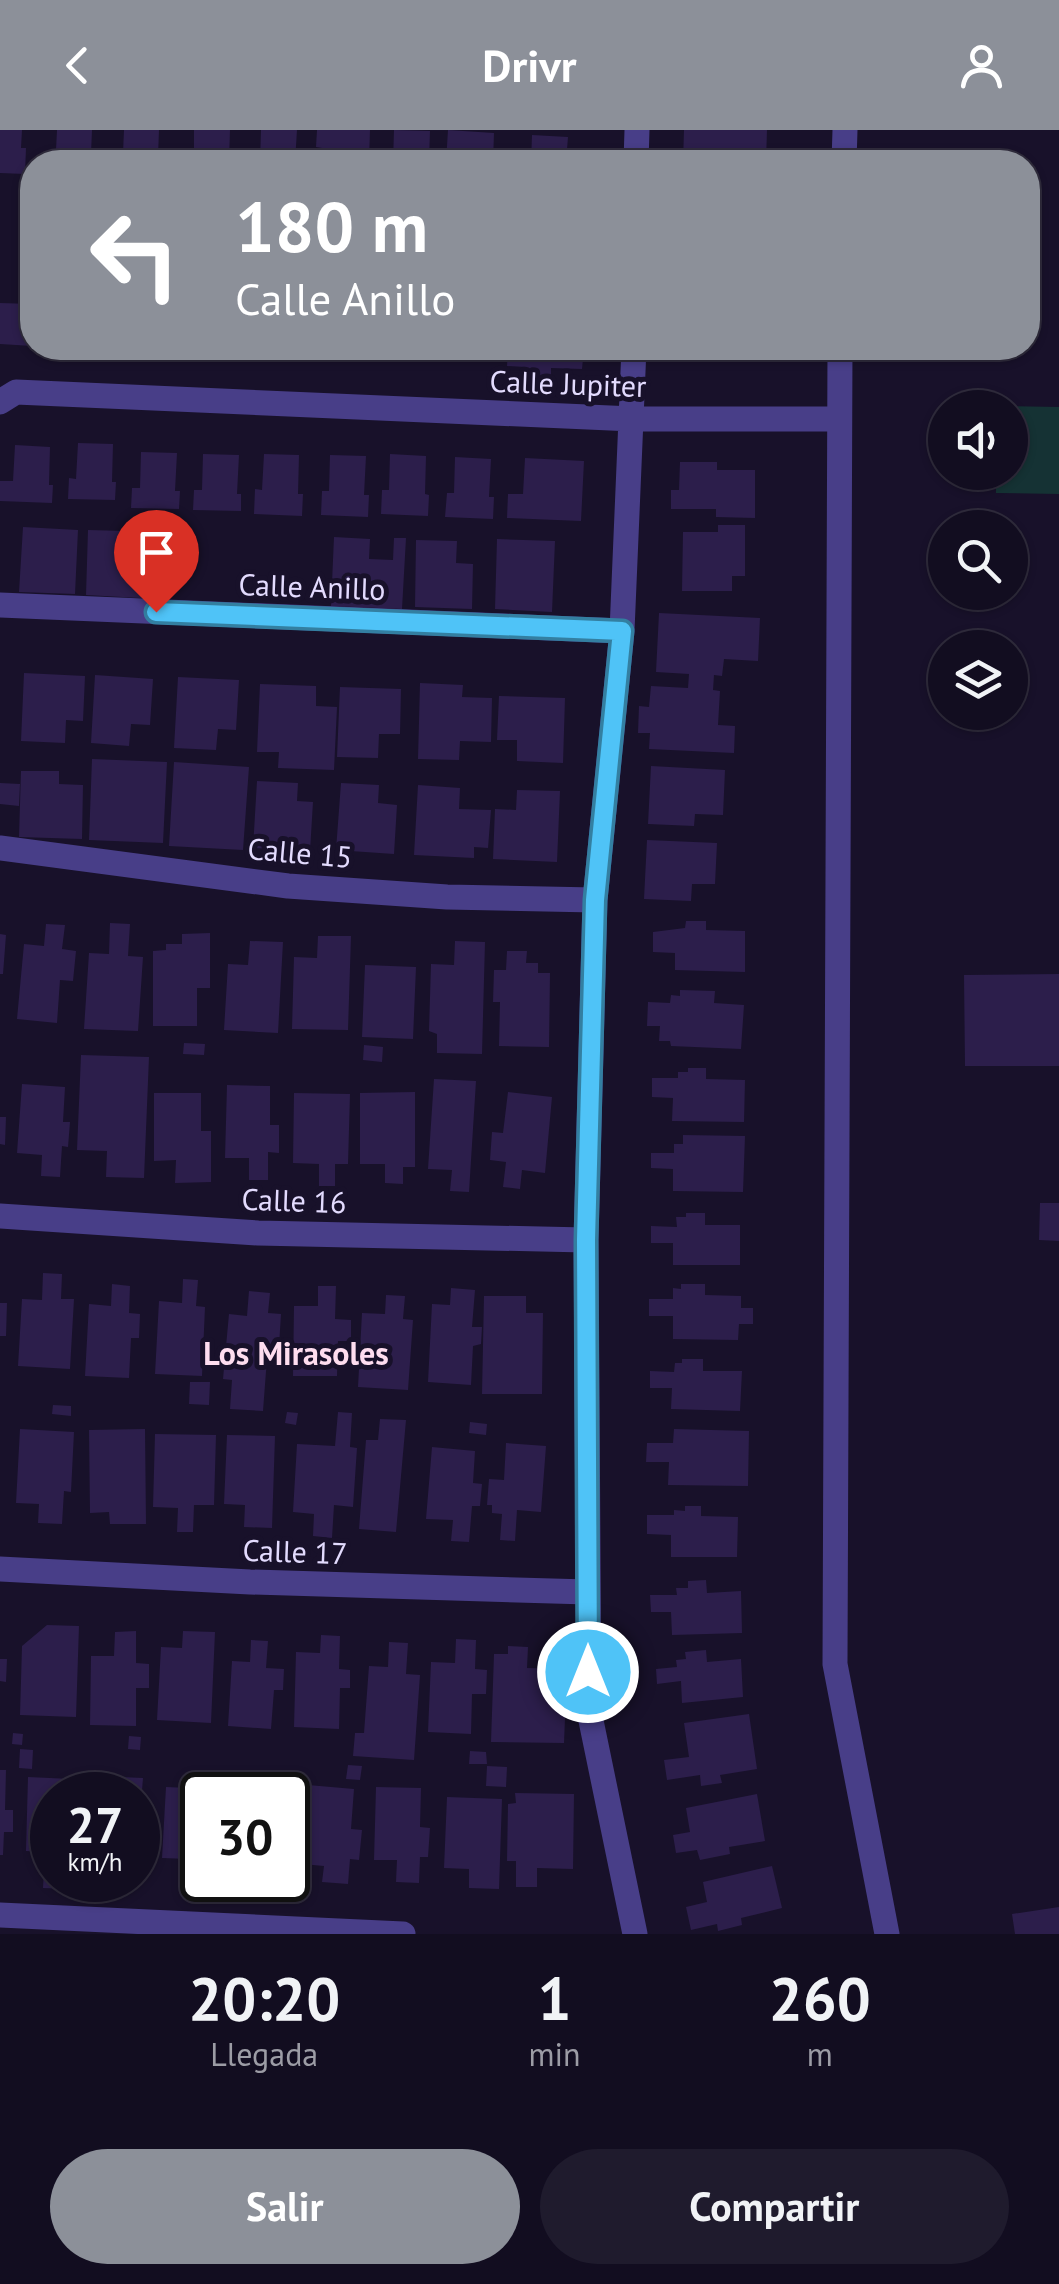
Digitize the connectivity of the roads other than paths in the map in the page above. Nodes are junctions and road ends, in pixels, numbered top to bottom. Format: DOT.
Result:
graph roads {
  1 [pos="634,360"];
  2 [pos="840,360"];
  3 [pos="0,402"];
  4 [pos="633,419"];
  5 [pos="838,419"];
  6 [pos="0,605"];
  7 [pos="622,631"];
  8 [pos="0,848"];
  9 [pos="595,900"];
  10 [pos="0,1216"];
  11 [pos="586,1240"];
  12 [pos="0,1569"];
  13 [pos="588,1592"];
  14 [pos="0,1915"];
  15 [pos="403,1934"];
  16 [pos="636,1934"];
  17 [pos="887,1934"];
  1 -- 4 [label="street"];
  2 -- 5 [label="street"];
  3 -- 4 [label="street, Calle Jupiter"];
  4 -- 5 [label="street, Calle Jupiter"];
  4 -- 7 [label="street"];
  5 -- 17 [label="street"];
  6 -- 7 [label="street, Calle Anillo"];
  7 -- 9 [label="street"];
  8 -- 9 [label="street, Calle 15"];
  9 -- 11 [label="street"];
  10 -- 11 [label="street, Calle 16"];
  11 -- 13 [label="street"];
  12 -- 13 [label="street, Calle 17"];
  13 -- 16 [label="street"];
  14 -- 15 [label="street"];
}
